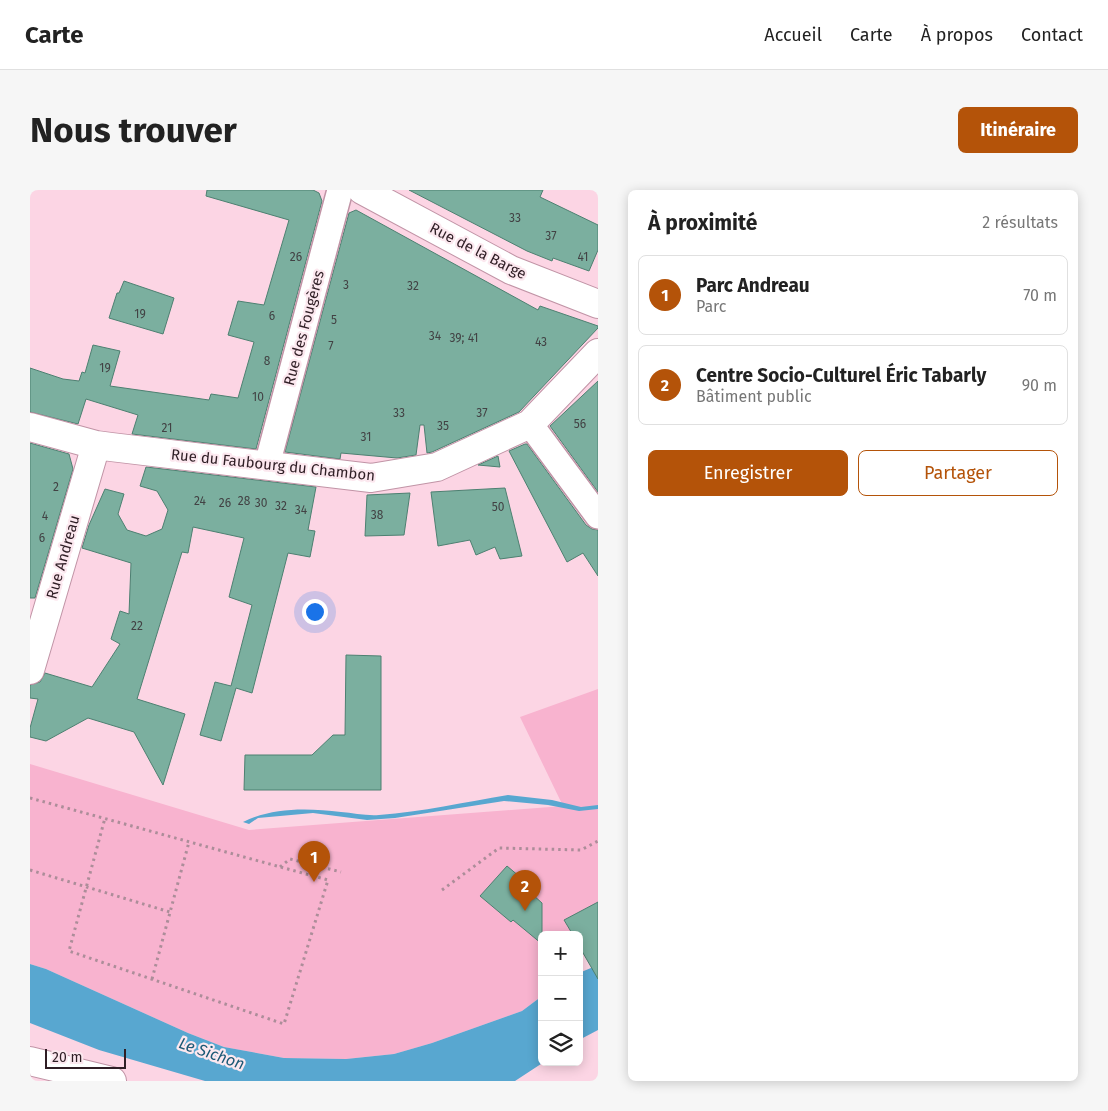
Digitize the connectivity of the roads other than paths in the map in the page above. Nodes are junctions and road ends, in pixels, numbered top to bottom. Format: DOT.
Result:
graph roads {
  1 [pos="340,190"];
  2 [pos="362,190"];
  3 [pos="598,304"];
  4 [pos="598,353"];
  5 [pos="530,424"];
  6 [pos="30,427"];
  7 [pos="96,445"];
  8 [pos="267,465"];
  9 [pos="598,516"];
  10 [pos="30,670"];
  11 [pos="30,1061"];
  12 [pos="112,1081"];
  1 -- 8 [label="street, Rue des Fougères"];
  2 -- 3 [label="street, Rue de la Barge"];
  4 -- 5 [label="street, Rue du Faubourg du Chambon"];
  5 -- 8 [label="street, Rue du Faubourg du Chambon"];
  5 -- 9 [label="street"];
  6 -- 7 [label="street, Rue du Faubourg du Chambon"];
  7 -- 8 [label="street, Rue du Faubourg du Chambon"];
  7 -- 10 [label="street, Rue Andreau"];
  11 -- 12 [label="street"];
}
